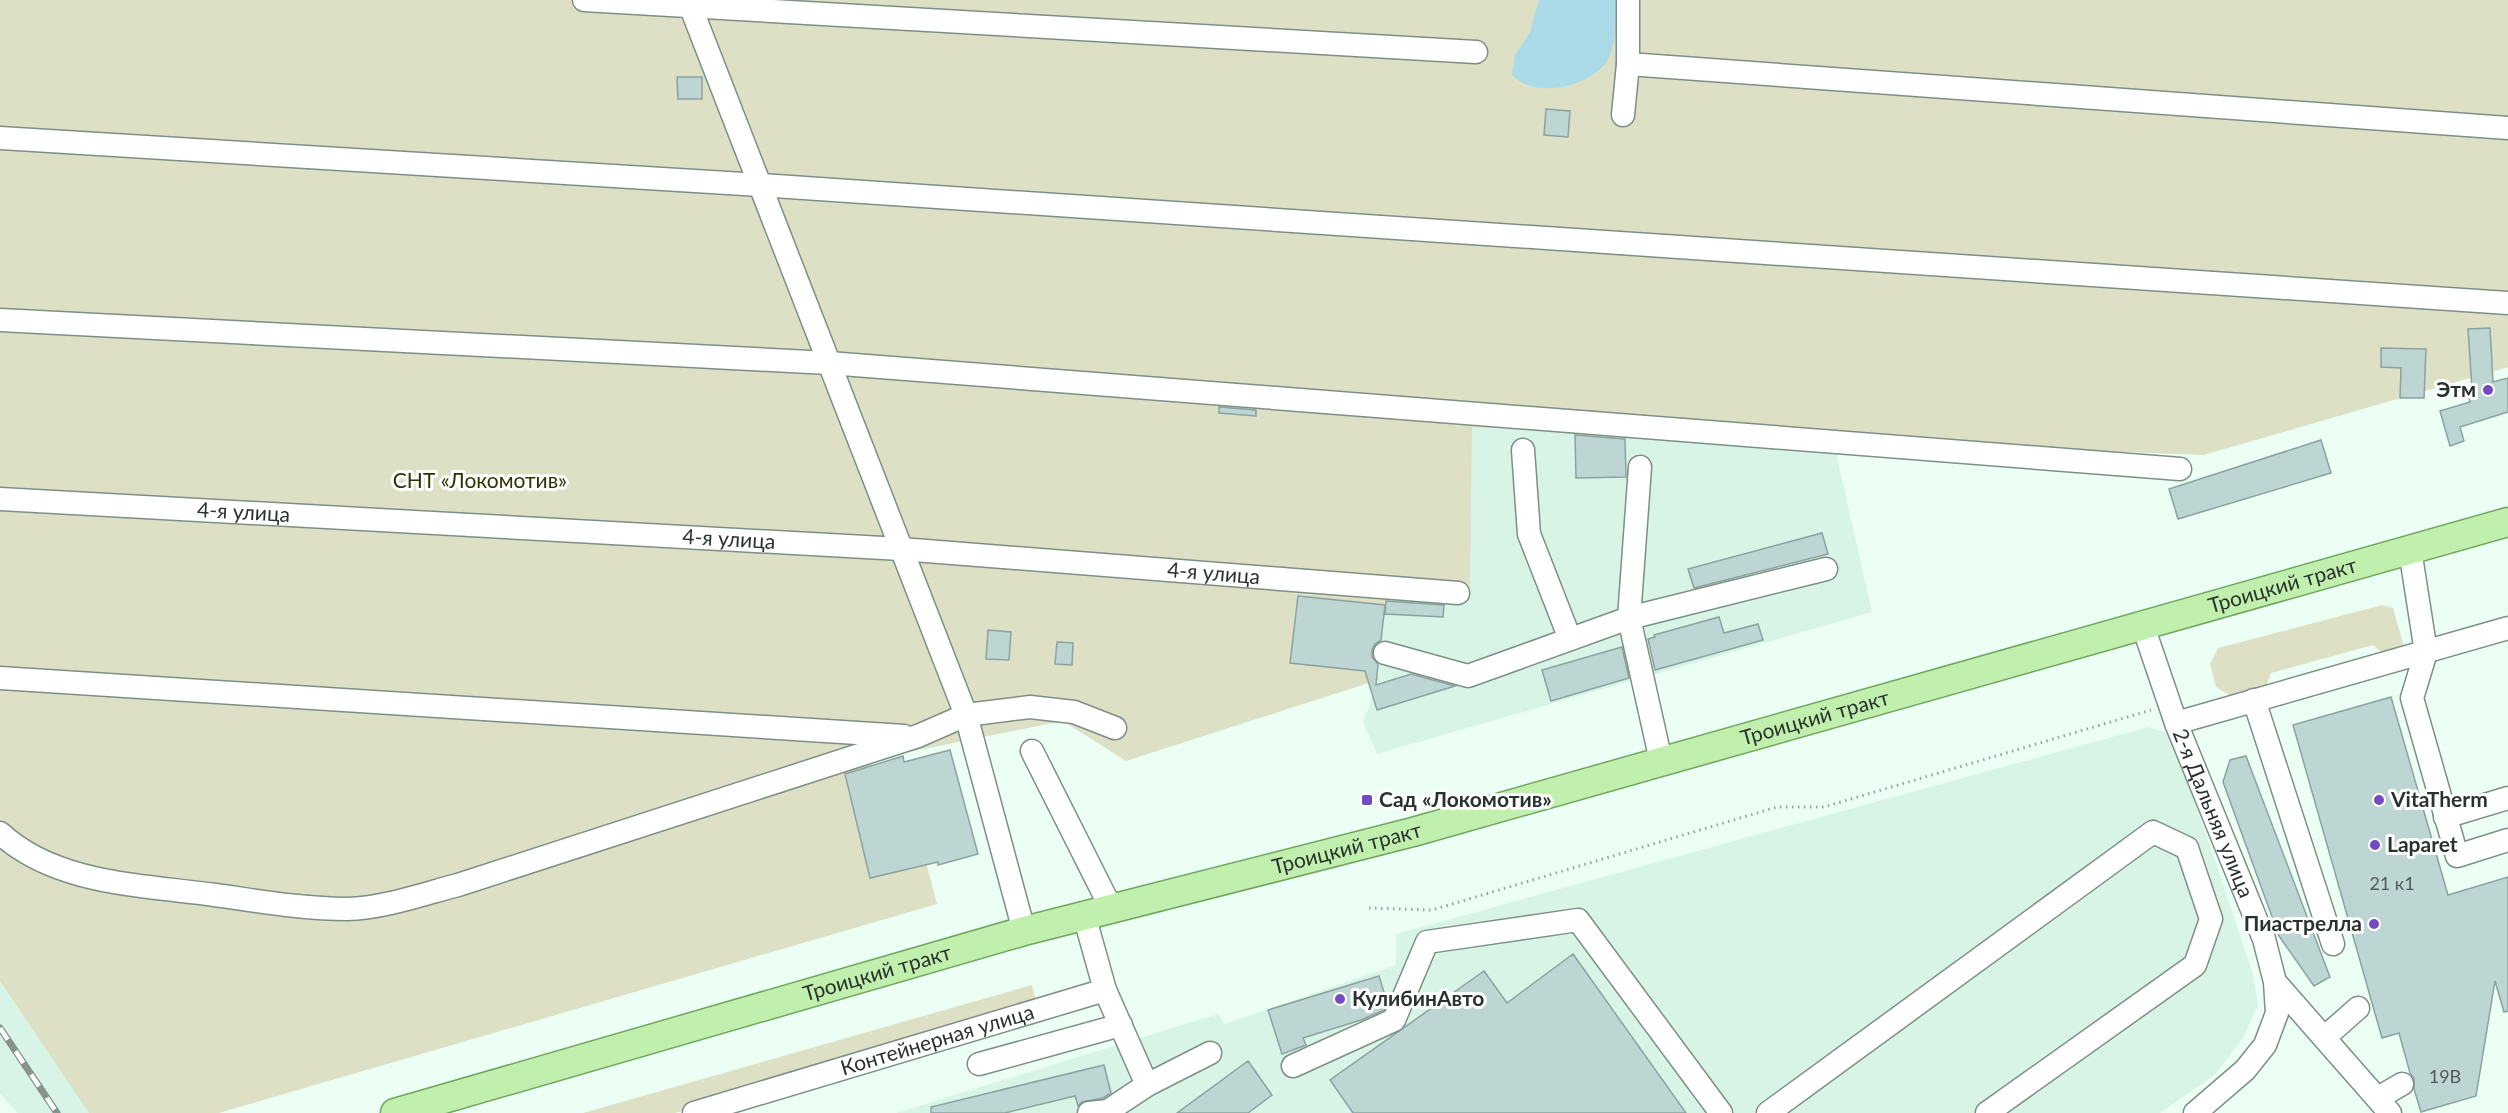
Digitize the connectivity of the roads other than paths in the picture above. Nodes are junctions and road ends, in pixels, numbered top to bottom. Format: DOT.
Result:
graph roads {
  1 [pos="584,0"];
  2 [pos="1628,0"];
  3 [pos="690,4"];
  4 [pos="1476,51"];
  5 [pos="1628,63"];
  6 [pos="1623,115"];
  7 [pos="2508,128"];
  8 [pos="0,138"];
  9 [pos="760,185"];
  10 [pos="2508,303"];
  11 [pos="0,320"];
  12 [pos="829,363"];
  13 [pos="1523,450"];
  14 [pos="1640,467"];
  15 [pos="2180,469"];
  16 [pos="0,499"];
  17 [pos="2508,522"];
  18 [pos="901,549"];
  19 [pos="2410,550"];
  20 [pos="1826,569"];
  21 [pos="1458,593"];
  22 [pos="1629,618"];
  23 [pos="2143,626"];
  24 [pos="2508,628"];
  25 [pos="1570,639"];
  26 [pos="2426,652"];
  27 [pos="1385,653"];
  28 [pos="0,678"];
  29 [pos="2254,700"];
  30 [pos="2173,713"];
  31 [pos="966,715"];
  32 [pos="1115,728"];
  33 [pos="918,736"];
  34 [pos="1032,752"];
  35 [pos="1661,761"];
  36 [pos="2508,798"];
  37 [pos="2445,817"];
  38 [pos="0,833"];
  39 [pos="2508,840"];
  40 [pos="1097,912"];
  41 [pos="1024,931"];
  42 [pos="2333,944"];
  43 [pos="2275,982"];
  44 [pos="1105,990"];
  45 [pos="2358,1008"];
  46 [pos="1121,1025"];
  47 [pos="2324,1038"];
  48 [pos="1210,1053"];
  49 [pos="979,1064"];
  50 [pos="1293,1066"];
  51 [pos="2402,1084"];
  52 [pos="1147,1085"];
  53 [pos="2384,1106"];
  54 [pos="1102,1112"];
  55 [pos="395,1113"];
  56 [pos="694,1113"];
  57 [pos="1721,1113"];
  58 [pos="1768,1113"];
  59 [pos="1988,1113"];
  60 [pos="2195,1113"];
  1 -- 3 [label="street"];
  2 -- 5 [label="street"];
  3 -- 4 [label="street"];
  3 -- 9 [label="street"];
  5 -- 6 [label="street"];
  5 -- 7 [label="street"];
  8 -- 9 [label="street"];
  9 -- 10 [label="street"];
  9 -- 12 [label="street"];
  11 -- 12 [label="street"];
  12 -- 15 [label="street"];
  12 -- 18 [label="street"];
  13 -- 25 [label="street"];
  14 -- 22 [label="street"];
  16 -- 18 [label="street, 4-я улица"];
  17 -- 19 [label="main road, Троицкий тракт"];
  18 -- 21 [label="street, 4-я улица"];
  18 -- 31 [label="street"];
  19 -- 23 [label="main road, Троицкий тракт"];
  19 -- 26 [label="street"];
  20 -- 22 [label="street"];
  22 -- 25 [label="street"];
  22 -- 35 [label="street"];
  23 -- 30 [label="street, 2-я Дальняя улица"];
  23 -- 35 [label="main road, Троицкий тракт"];
  24 -- 26 [label="street"];
  25 -- 27 [label="street"];
  26 -- 29 [label="street"];
  26 -- 37 [label="street"];
  28 -- 33 [label="street"];
  29 -- 30 [label="street"];
  29 -- 42 [label="street"];
  30 -- 43 [label="street, 2-я Дальняя улица"];
  31 -- 32 [label="street"];
  31 -- 33 [label="street"];
  31 -- 41 [label="street"];
  33 -- 38 [label="street"];
  34 -- 40 [label="street"];
  35 -- 40 [label="main road, Троицкий тракт"];
  36 -- 37 [label="street"];
  37 -- 39 [label="street"];
  40 -- 41 [label="main road, Троицкий тракт"];
  40 -- 44 [label="street"];
  41 -- 55 [label="main road, Троицкий тракт"];
  43 -- 47 [label="street"];
  43 -- 60 [label="street, 2-я Дальняя улица"];
  44 -- 46 [label="street"];
  44 -- 56 [label="street, Контейнерная улица"];
  45 -- 47 [label="street"];
  46 -- 49 [label="street"];
  46 -- 52 [label="street"];
  47 -- 53 [label="street"];
  48 -- 52 [label="street"];
  50 -- 57 [label="street"];
  51 -- 53 [label="street"];
  52 -- 54 [label="street"];
  58 -- 59 [label="street"];
}
